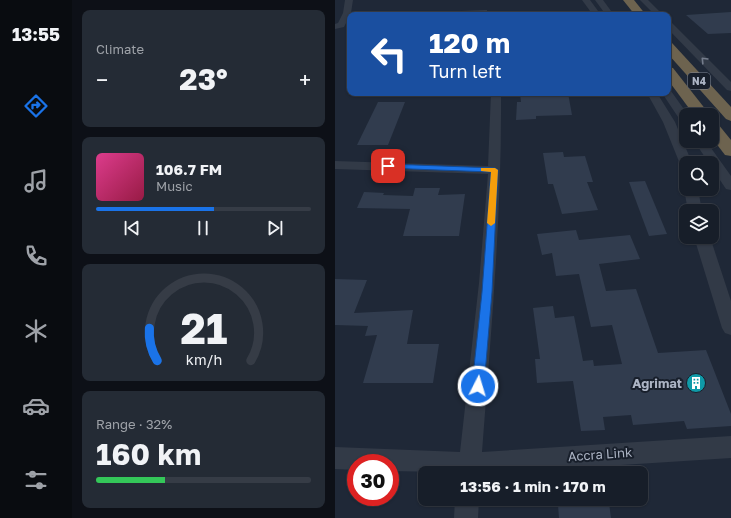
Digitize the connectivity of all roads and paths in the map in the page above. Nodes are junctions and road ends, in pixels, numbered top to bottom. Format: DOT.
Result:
graph roads {
  1 [pos="586,0"];
  2 [pos="599,0"];
  3 [pos="611,0"];
  4 [pos="628,0"];
  5 [pos="644,0"];
  6 [pos="413,4"];
  7 [pos="349,5"];
  8 [pos="483,11"];
  9 [pos="414,12"];
  10 [pos="466,12"];
  11 [pos="595,12"];
  12 [pos="615,12"];
  13 [pos="638,12"];
  14 [pos="656,12"];
  15 [pos="335,27"];
  16 [pos="671,27"];
  17 [pos="689,45"];
  18 [pos="671,46"];
  19 [pos="671,49"];
  20 [pos="671,75"];
  21 [pos="731,88"];
  22 [pos="496,96"];
  23 [pos="654,96"];
  24 [pos="669,96"];
  25 [pos="697,108"];
  26 [pos="679,111"];
  27 [pos="731,116"];
  28 [pos="719,136"];
  29 [pos="705,148"];
  30 [pos="731,151"];
  31 [pos="683,156"];
  32 [pos="335,165"];
  33 [pos="495,170"];
  34 [pos="731,186"];
  35 [pos="704,244"];
  36 [pos="731,328"];
  37 [pos="731,448"];
  38 [pos="335,458"];
  39 [pos="443,466"];
  40 [pos="470,466"];
  41 [pos="490,466"];
  42 [pos="467,506"];
  43 [pos="466,518"];
  1 -- 11 [label="street"];
  2 -- 12 [label="street"];
  3 -- 12 [label="highway"];
  4 -- 13 [label="highway"];
  5 -- 14 [label="street"];
  6 -- 9 [label="street"];
  7 -- 15 [label="street"];
  8 -- 10 [label="street"];
  16 -- 17 [label="street"];
  17 -- 18 [label="highway"];
  21 -- 17 [label="street, one-way"];
  19 -- 27 [label="highway, N4"];
  20 -- 25 [label="highway, N4"];
  22 -- 33 [label="street"];
  23 -- 31 [label="street"];
  24 -- 26 [label="street"];
  28 -- 30 [label="highway"];
  29 -- 34 [label="street"];
  32 -- 33 [label="street"];
  33 -- 40 [label="street"];
  35 -- 36 [label="street"];
  37 -- 41 [label="street, Accra Link"];
  38 -- 39 [label="street, Accra Link"];
  42 -- 43 [label="street"];
}
